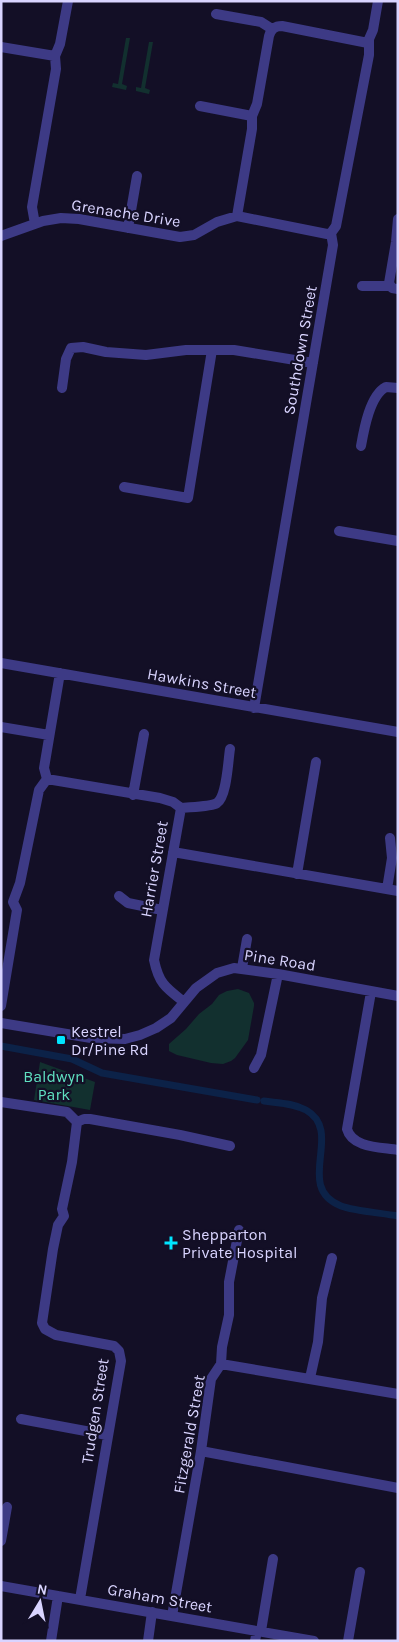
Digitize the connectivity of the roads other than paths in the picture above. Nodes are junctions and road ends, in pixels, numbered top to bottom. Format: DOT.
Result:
graph roads {
  1 [pos="68,1"];
  2 [pos="378,1"];
  3 [pos="216,14"];
  4 [pos="272,29"];
  5 [pos="368,43"];
  6 [pos="1,47"];
  7 [pos="55,56"];
  8 [pos="200,106"];
  9 [pos="252,116"];
  10 [pos="137,176"];
  11 [pos="237,216"];
  12 [pos="398,219"];
  13 [pos="34,224"];
  14 [pos="128,228"];
  15 [pos="332,233"];
  16 [pos="1,236"];
  17 [pos="362,286"];
  18 [pos="394,288"];
  19 [pos="212,350"];
  20 [pos="313,363"];
  21 [pos="62,388"];
  22 [pos="398,388"];
  23 [pos="361,446"];
  24 [pos="124,487"];
  25 [pos="339,531"];
  26 [pos="398,541"];
  27 [pos="1,663"];
  28 [pos="60,674"];
  29 [pos="254,708"];
  30 [pos="1,727"];
  31 [pos="398,732"];
  32 [pos="144,734"];
  33 [pos="49,735"];
  34 [pos="230,749"];
  35 [pos="316,762"];
  36 [pos="47,778"];
  37 [pos="133,794"];
  38 [pos="181,808"];
  39 [pos="390,838"];
  40 [pos="173,852"];
  41 [pos="298,874"];
  42 [pos="387,889"];
  43 [pos="398,891"];
  44 [pos="119,896"];
  45 [pos="2,899"];
  46 [pos="13,902"];
  47 [pos="162,910"];
  48 [pos="247,939"];
  49 [pos="242,968"];
  50 [pos="278,974"];
  51 [pos="370,992"];
  52 [pos="398,996"];
  53 [pos="184,1002"];
  54 [pos="1,1006"];
  55 [pos="1,1023"];
  56 [pos="254,1068"];
  57 [pos="1,1102"];
  58 [pos="78,1122"];
  59 [pos="230,1146"];
  60 [pos="398,1150"];
  61 [pos="240,1230"];
  62 [pos="332,1258"];
  63 [pos="221,1364"];
  64 [pos="310,1378"];
  65 [pos="398,1394"];
  66 [pos="21,1420"];
  67 [pos="107,1435"];
  68 [pos="201,1451"];
  69 [pos="398,1488"];
  70 [pos="8,1507"];
  71 [pos="1,1541"];
  72 [pos="273,1558"];
  73 [pos="360,1572"];
  74 [pos="1,1586"];
  75 [pos="58,1596"];
  76 [pos="80,1600"];
  77 [pos="152,1612"];
  78 [pos="172,1616"];
  79 [pos="258,1634"];
  80 [pos="51,1641"];
  81 [pos="148,1641"];
  82 [pos="314,1641"];
  83 [pos="348,1641"];
  1 -- 7 [label="street"];
  2 -- 5 [label="street, Southdown Street"];
  3 -- 4 [label="street"];
  4 -- 5 [label="street"];
  4 -- 9 [label="street"];
  5 -- 15 [label="street, Southdown Street"];
  6 -- 7 [label="street"];
  7 -- 13 [label="street"];
  8 -- 9 [label="street"];
  9 -- 11 [label="street"];
  10 -- 14 [label="street"];
  11 -- 14 [label="street, Grenache Drive"];
  11 -- 15 [label="street"];
  12 -- 18 [label="street"];
  13 -- 14 [label="street, Grenache Drive"];
  13 -- 16 [label="street, Grenache Drive"];
  15 -- 20 [label="street, Southdown Street"];
  17 -- 18 [label="street"];
  19 -- 20 [label="street"];
  19 -- 21 [label="street"];
  19 -- 24 [label="street"];
  20 -- 29 [label="street, Southdown Street"];
  22 -- 23 [label="street"];
  25 -- 26 [label="street"];
  27 -- 28 [label="street, Hawkins Street"];
  28 -- 29 [label="street, Hawkins Street"];
  28 -- 33 [label="street"];
  29 -- 31 [label="street, Hawkins Street"];
  30 -- 33 [label="street"];
  32 -- 37 [label="street"];
  33 -- 36 [label="street"];
  34 -- 38 [label="street"];
  35 -- 41 [label="street"];
  36 -- 37 [label="street, Harrier Street"];
  36 -- 46 [label="street"];
  37 -- 38 [label="street, Harrier Street"];
  38 -- 40 [label="street, Harrier Street"];
  39 -- 42 [label="street"];
  40 -- 41 [label="street"];
  40 -- 47 [label="street, Harrier Street"];
  41 -- 42 [label="street"];
  42 -- 43 [label="street"];
  44 -- 47 [label="street"];
  45 -- 46 [label="street"];
  46 -- 54 [label="street"];
  47 -- 53 [label="street, Harrier Street"];
  48 -- 49 [label="street"];
  49 -- 50 [label="street, Pine Road"];
  49 -- 53 [label="street, Pine Road"];
  50 -- 51 [label="street, Pine Road"];
  50 -- 56 [label="street"];
  51 -- 52 [label="street, Pine Road"];
  51 -- 60 [label="street"];
  53 -- 55 [label="street, Pine Road"];
  57 -- 58 [label="street"];
  58 -- 59 [label="street"];
  58 -- 67 [label="street, Trudgen Street"];
  61 -- 63 [label="street, Fitzgerald Street"];
  62 -- 64 [label="street"];
  63 -- 64 [label="street"];
  63 -- 68 [label="street, Fitzgerald Street"];
  64 -- 65 [label="street"];
  66 -- 67 [label="street"];
  67 -- 76 [label="street, Trudgen Street"];
  68 -- 69 [label="street"];
  68 -- 78 [label="street, Fitzgerald Street"];
  70 -- 71 [label="street"];
  72 -- 79 [label="street"];
  73 -- 83 [label="street"];
  74 -- 75 [label="street, Graham Street"];
  75 -- 76 [label="street, Graham Street"];
  75 -- 80 [label="street"];
  76 -- 77 [label="street, Graham Street"];
  77 -- 78 [label="street, Graham Street"];
  77 -- 81 [label="street"];
  78 -- 79 [label="street, Graham Street"];
  79 -- 82 [label="street, Graham Street"];
}
